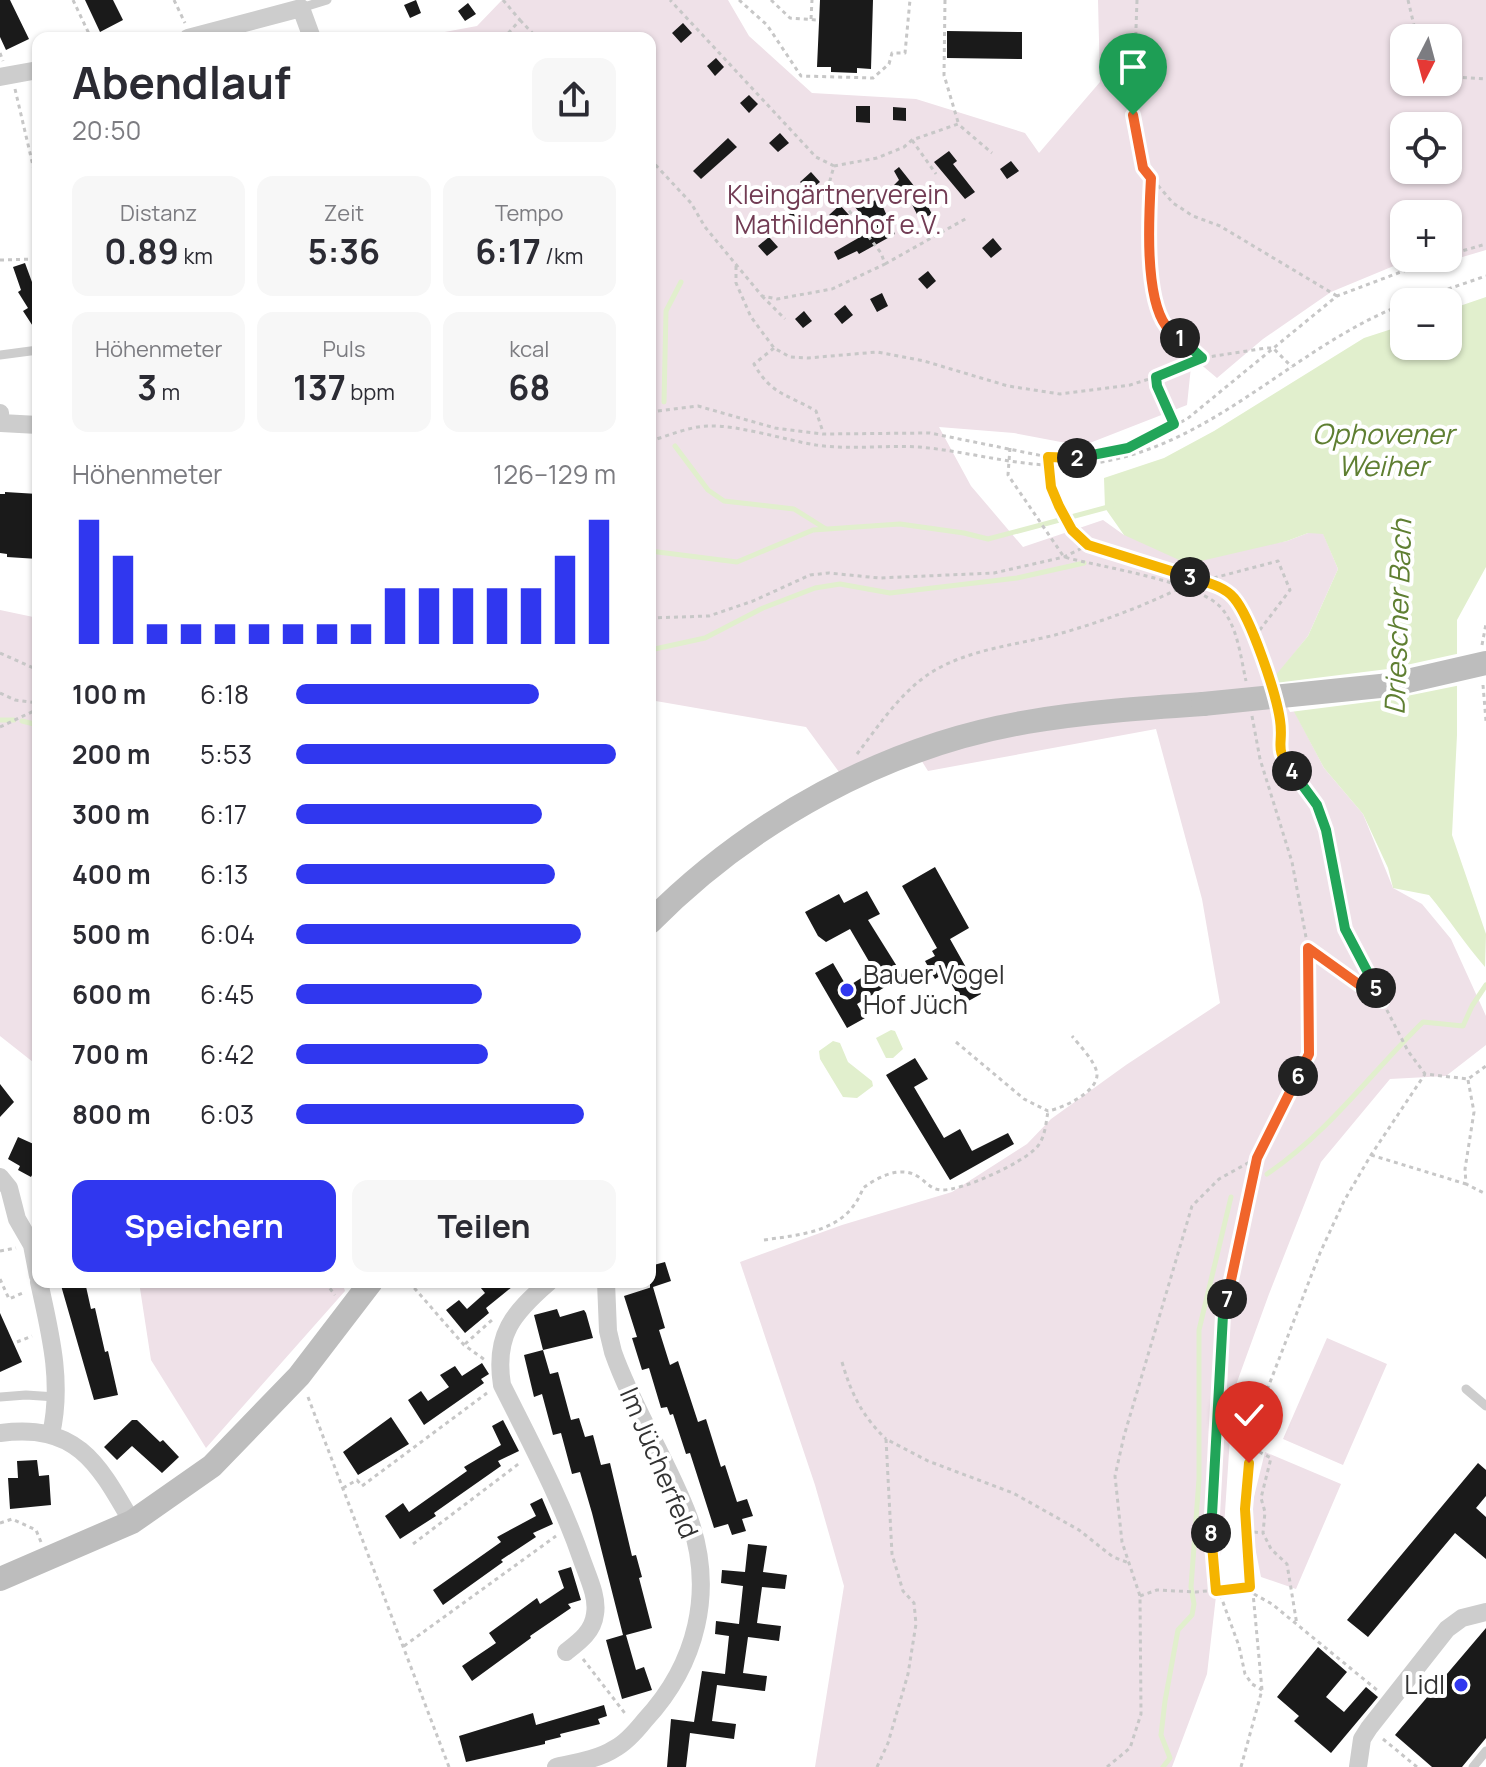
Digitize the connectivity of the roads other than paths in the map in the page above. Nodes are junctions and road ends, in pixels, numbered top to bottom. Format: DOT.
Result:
graph roads {
  1 [pos="327,0"];
  2 [pos="301,8"];
  3 [pos="212,32"];
  4 [pos="310,32"];
  5 [pos="32,71"];
  6 [pos="6,76"];
  7 [pos="32,351"];
  8 [pos="0,355"];
  9 [pos="0,413"];
  10 [pos="0,423"];
  11 [pos="32,425"];
  12 [pos="1486,663"];
  13 [pos="656,916"];
  14 [pos="0,1177"];
  15 [pos="32,1245"];
  16 [pos="41,1288"];
  17 [pos="366,1288"];
  18 [pos="542,1288"];
  19 [pos="606,1288"];
  20 [pos="1466,1389"];
  21 [pos="0,1397"];
  22 [pos="57,1397"];
  23 [pos="1486,1406"];
  24 [pos="0,1433"];
  25 [pos="51,1434"];
  26 [pos="132,1522"];
  27 [pos="0,1579"];
  28 [pos="1486,1612"];
  29 [pos="570,1649"];
  30 [pos="1486,1751"];
  31 [pos="556,1767"];
  32 [pos="1358,1767"];
  33 [pos="1473,1767"];
  1 -- 2 [label="lane"];
  2 -- 3 [label="street"];
  2 -- 4 [label="street"];
  5 -- 6 [label="street"];
  7 -- 8 [label="lane"];
  9 -- 10 [label="street"];
  10 -- 11 [label="street"];
  12 -- 13 [label="street, bridge"];
  14 -- 15 [label="street"];
  16 -- 22 [label="street"];
  17 -- 26 [label="street"];
  18 -- 29 [label="street"];
  19 -- 31 [label="street, Im Jücherfeld"];
  20 -- 23 [label="lane"];
  21 -- 22 [label="lane"];
  22 -- 25 [label="street"];
  24 -- 25 [label="street"];
  25 -- 26 [label="street"];
  26 -- 27 [label="street"];
  28 -- 32 [label="street"];
  30 -- 33 [label="lane"];
}
